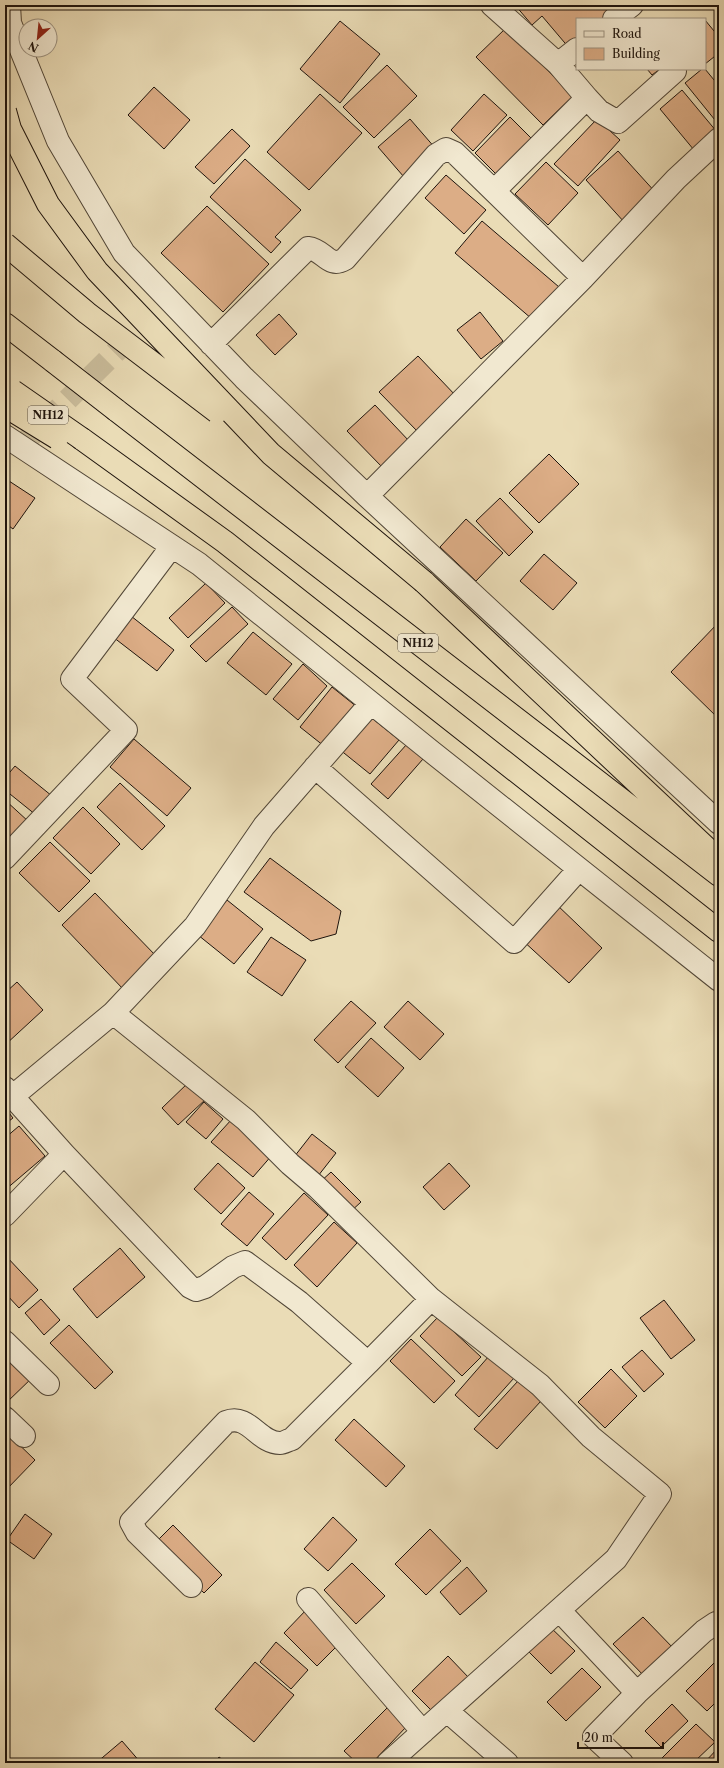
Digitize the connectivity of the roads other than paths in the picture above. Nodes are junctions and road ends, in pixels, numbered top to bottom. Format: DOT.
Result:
graph roads {
  1 [pos="8,5"];
  2 [pos="492,5"];
  3 [pos="632,5"];
  4 [pos="615,18"];
  5 [pos="576,50"];
  6 [pos="558,64"];
  7 [pos="675,71"];
  8 [pos="587,98"];
  9 [pos="5,111"];
  10 [pos="719,139"];
  11 [pos="494,191"];
  12 [pos="5,244"];
  13 [pos="583,278"];
  14 [pos="5,324"];
  15 [pos="211,344"];
  16 [pos="8,394"];
  17 [pos="5,436"];
  18 [pos="272,454"];
  19 [pos="367,496"];
  20 [pos="172,546"];
  21 [pos="371,703"];
  22 [pos="315,767"];
  23 [pos="719,822"];
  24 [pos="5,858"];
  25 [pos="719,860"];
  26 [pos="580,869"];
  27 [pos="719,875"];
  28 [pos="719,931"];
  29 [pos="719,980"];
  30 [pos="113,1013"];
  31 [pos="9,1092"];
  32 [pos="64,1154"];
  33 [pos="5,1216"];
  34 [pos="431,1299"];
  35 [pos="5,1342"];
  36 [pos="368,1363"];
  37 [pos="48,1384"];
  38 [pos="5,1418"];
  39 [pos="24,1436"];
  40 [pos="191,1586"];
  41 [pos="308,1599"];
  42 [pos="559,1610"];
  43 [pos="719,1626"];
  44 [pos="637,1693"];
  45 [pos="447,1711"];
  46 [pos="423,1732"];
  47 [pos="388,1763"];
  48 [pos="507,1763"];
  49 [pos="622,1763"];
  1 -- 15 [label="street"];
  2 -- 6 [label="street"];
  3 -- 4 [label="street"];
  5 -- 6 [label="street"];
  6 -- 8 [label="street"];
  7 -- 8 [label="street"];
  8 -- 11 [label="street"];
  9 -- 18 [label="highway, bridge"];
  10 -- 13 [label="street"];
  11 -- 13 [label="street"];
  11 -- 15 [label="street"];
  12 -- 18 [label="highway, bridge"];
  13 -- 19 [label="street"];
  14 -- 27 [label="highway, NH12, bridge"];
  15 -- 19 [label="street"];
  16 -- 28 [label="highway, bridge"];
  17 -- 20 [label="street"];
  18 -- 25 [label="highway, bridge"];
  19 -- 23 [label="street"];
  20 -- 21 [label="street"];
  20 -- 24 [label="street"];
  21 -- 22 [label="street"];
  21 -- 26 [label="street"];
  22 -- 26 [label="street"];
  22 -- 30 [label="street"];
  26 -- 29 [label="street"];
  30 -- 31 [label="street"];
  30 -- 34 [label="street"];
  31 -- 32 [label="street"];
  32 -- 33 [label="street"];
  32 -- 36 [label="street"];
  34 -- 36 [label="street"];
  34 -- 42 [label="street"];
  35 -- 37 [label="street"];
  36 -- 40 [label="street"];
  38 -- 39 [label="street"];
  41 -- 46 [label="street"];
  42 -- 44 [label="street"];
  42 -- 45 [label="street"];
  43 -- 44 [label="street"];
  44 -- 49 [label="street"];
  45 -- 46 [label="street"];
  45 -- 48 [label="street"];
  46 -- 47 [label="street"];
}
